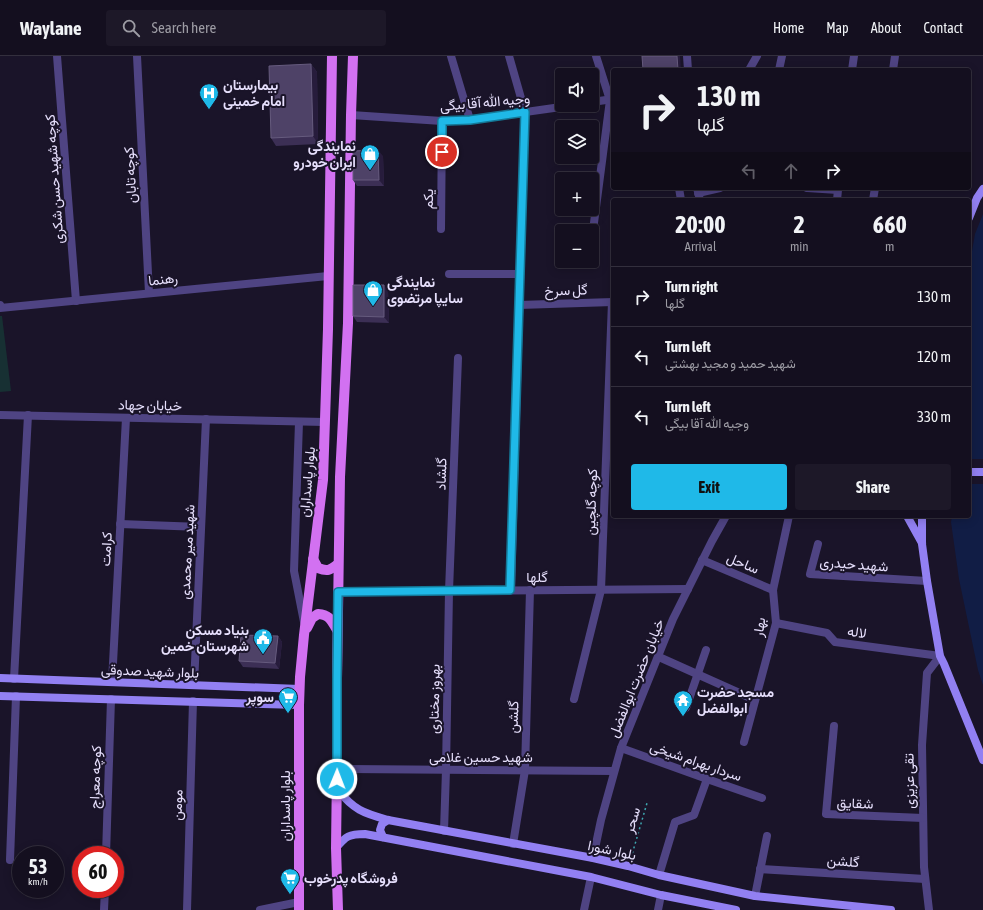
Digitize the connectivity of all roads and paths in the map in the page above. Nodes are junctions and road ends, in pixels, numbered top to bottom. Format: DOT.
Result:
graph roads {
  1 [pos="57,56"];
  2 [pos="137,56"];
  3 [pos="332,56"];
  4 [pos="353,56"];
  5 [pos="451,56"];
  6 [pos="509,56"];
  7 [pos="596,56"];
  8 [pos="687,56"];
  9 [pos="757,56"];
  10 [pos="782,56"];
  11 [pos="854,56"];
  12 [pos="895,56"];
  13 [pos="688,68"];
  14 [pos="750,68"];
  15 [pos="779,68"];
  16 [pos="852,68"];
  17 [pos="893,68"];
  18 [pos="611,100"];
  19 [pos="599,101"];
  20 [pos="555,108"];
  21 [pos="525,112"];
  22 [pos="350,115"];
  23 [pos="470,120"];
  24 [pos="442,121"];
  25 [pos="983,189"];
  26 [pos="713,190"];
  27 [pos="698,194"];
  28 [pos="971,213"];
  29 [pos="594,224"];
  30 [pos="441,229"];
  31 [pos="449,274"];
  32 [pos="520,274"];
  33 [pos="328,276"];
  34 [pos="149,294"];
  35 [pos="76,301"];
  36 [pos="611,302"];
  37 [pos="0,305"];
  38 [pos="520,305"];
  39 [pos="0,308"];
  40 [pos="611,328"];
  41 [pos="458,358"];
  42 [pos="0,415"];
  43 [pos="28,415"];
  44 [pos="126,418"];
  45 [pos="206,419"];
  46 [pos="299,422"];
  47 [pos="325,422"];
  48 [pos="971,472"];
  49 [pos="983,472"];
  50 [pos="725,518"];
  51 [pos="789,518"];
  52 [pos="908,518"];
  53 [pos="922,518"];
  54 [pos="120,524"];
  55 [pos="201,527"];
  56 [pos="818,544"];
  57 [pos="922,544"];
  58 [pos="313,559"];
  59 [pos="702,560"];
  60 [pos="338,564"];
  61 [pos="927,581"];
  62 [pos="688,589"];
  63 [pos="510,590"];
  64 [pos="530,590"];
  65 [pos="601,590"];
  66 [pos="773,590"];
  67 [pos="449,591"];
  68 [pos="338,592"];
  69 [pos="776,624"];
  70 [pos="304,630"];
  71 [pos="337,630"];
  72 [pos="706,650"];
  73 [pos="940,656"];
  74 [pos="659,657"];
  75 [pos="698,674"];
  76 [pos="0,678"];
  77 [pos="14,679"];
  78 [pos="112,682"];
  79 [pos="194,685"];
  80 [pos="300,689"];
  81 [pos="0,696"];
  82 [pos="16,696"];
  83 [pos="111,699"];
  84 [pos="574,700"];
  85 [pos="755,700"];
  86 [pos="193,701"];
  87 [pos="299,704"];
  88 [pos="686,708"];
  89 [pos="834,726"];
  90 [pos="744,742"];
  91 [pos="621,748"];
  92 [pos="983,760"];
  93 [pos="347,769"];
  94 [pos="446,770"];
  95 [pos="525,770"];
  96 [pos="614,771"];
  97 [pos="707,779"];
  98 [pos="337,790"];
  99 [pos="762,798"];
  100 [pos="647,803"];
  101 [pos="923,818"];
  102 [pos="388,820"];
  103 [pos="444,831"];
  104 [pos="767,836"];
  105 [pos="383,837"];
  106 [pos="513,844"];
  107 [pos="106,846"];
  108 [pos="336,848"];
  109 [pos="593,858"];
  110 [pos="10,860"];
  111 [pos="628,866"];
  112 [pos="760,868"];
  113 [pos="659,875"];
  114 [pos="591,877"];
  115 [pos="925,879"];
  116 [pos="661,894"];
  117 [pos="755,896"];
  118 [pos="105,898"];
  119 [pos="299,906"];
  120 [pos="715,908"];
  121 [pos="104,910"];
  122 [pos="187,910"];
  123 [pos="260,910"];
  124 [pos="338,910"];
  125 [pos="584,910"];
  126 [pos="658,910"];
  127 [pos="736,910"];
  128 [pos="891,910"];
  129 [pos="929,910"];
  1 -- 35 [label="street, کوچه شهید حسن شکری"];
  2 -- 34 [label="street, کوچه تابان"];
  3 -- 33 [label="main road, بلوار پاسداران"];
  4 -- 22 [label="main road"];
  5 -- 23 [label="street"];
  6 -- 21 [label="street"];
  7 -- 18 [label="street"];
  8 -- 13 [label="street"];
  9 -- 14 [label="street"];
  10 -- 15 [label="street"];
  11 -- 16 [label="street"];
  12 -- 17 [label="street"];
  18 -- 19 [label="street"];
  18 -- 29 [label="street"];
  20 -- 21 [label="street, وجیه الله آقا بیگی"];
  21 -- 23 [label="street, وجیه الله آقا بیگی"];
  21 -- 32 [label="street"];
  22 -- 24 [label="street, وجیه الله آقا بیگی"];
  22 -- 60 [label="main road"];
  23 -- 24 [label="street, وجیه الله آقا بیگی"];
  24 -- 30 [label="street, یکم"];
  25 -- 28 [label="main road"];
  26 -- 27 [label="street"];
  31 -- 32 [label="street"];
  32 -- 38 [label="street"];
  33 -- 34 [label="street, رهنما"];
  33 -- 47 [label="main road, بلوار پاسداران"];
  34 -- 35 [label="street, رهنما"];
  35 -- 39 [label="street, رهنما"];
  36 -- 38 [label="street, گل سرخ"];
  37 -- 39 [label="street"];
  38 -- 63 [label="street"];
  40 -- 65 [label="street, کوچه گلچین"];
  41 -- 67 [label="street, گلشاد"];
  42 -- 43 [label="street, خیابان جهاد"];
  43 -- 44 [label="street, خیابان جهاد"];
  43 -- 77 [label="street"];
  44 -- 45 [label="street, خیابان جهاد"];
  44 -- 54 [label="street, کرامت"];
  45 -- 46 [label="street, خیابان جهاد"];
  45 -- 55 [label="street, شهید میر محمدی"];
  46 -- 47 [label="street, خیابان جهاد"];
  46 -- 70 [label="street"];
  47 -- 58 [label="main road, بلوار پاسداران"];
  48 -- 49 [label="main road"];
  50 -- 59 [label="street, خیابان حضرت ابوالفضل"];
  51 -- 66 [label="street, بهار"];
  52 -- 57 [label="main road"];
  53 -- 57 [label="main road"];
  54 -- 55 [label="street"];
  54 -- 78 [label="street, کرامت"];
  55 -- 79 [label="street, شهید میر محمدی"];
  56 -- 61 [label="street, شهید حیدری"];
  57 -- 61 [label="main road"];
  58 -- 60 [label="main road"];
  58 -- 70 [label="main road, بلوار پاسداران"];
  59 -- 62 [label="street, خیابان حضرت ابوالفضل"];
  59 -- 66 [label="street, ساحل"];
  60 -- 68 [label="main road"];
  61 -- 73 [label="main road"];
  62 -- 65 [label="street, گلها"];
  62 -- 74 [label="street, خیابان حضرت ابوالفضل"];
  63 -- 64 [label="street, گلها"];
  63 -- 67 [label="street, گلها"];
  64 -- 65 [label="street, گلها"];
  64 -- 95 [label="street, گلشن"];
  65 -- 84 [label="street, کوچه گلچین"];
  66 -- 69 [label="street, بهار"];
  67 -- 68 [label="street, گلها"];
  67 -- 94 [label="street, بهروز مختاری"];
  68 -- 71 [label="main road"];
  69 -- 73 [label="street, لاله"];
  69 -- 85 [label="street, بهار"];
  70 -- 71 [label="main road"];
  70 -- 80 [label="main road, بلوار پاسداران"];
  71 -- 98 [label="main road"];
  72 -- 75 [label="street"];
  73 -- 92 [label="main road"];
  73 -- 101 [label="street, تقی عزیزی"];
  74 -- 75 [label="street"];
  74 -- 91 [label="street, خیابان حضرت ابوالفضل"];
  75 -- 85 [label="street"];
  75 -- 88 [label="street"];
  76 -- 77 [label="main road, بلوار شهید صدوقی"];
  77 -- 78 [label="main road, بلوار شهید صدوقی"];
  78 -- 79 [label="main road, بلوار شهید صدوقی"];
  79 -- 80 [label="main road, بلوار شهید صدوقی"];
  80 -- 87 [label="main road, بلوار پاسداران"];
  81 -- 82 [label="main road, بلوار شهید صدوقی"];
  82 -- 83 [label="main road, بلوار شهید صدوقی"];
  82 -- 110 [label="street"];
  83 -- 86 [label="main road, بلوار شهید صدوقی"];
  83 -- 107 [label="street, کوچه معراج"];
  85 -- 90 [label="street, بهار"];
  86 -- 87 [label="main road, بلوار شهید صدوقی"];
  86 -- 122 [label="street, مومن"];
  87 -- 119 [label="main road, بلوار پاسداران"];
  89 -- 101 [label="street, شقایق"];
  91 -- 96 [label="street, خیابان حضرت ابوالفضل"];
  91 -- 97 [label="street, سردار بهرام شیخی"];
  93 -- 94 [label="street, شهید حسین غلامی"];
  94 -- 95 [label="street, شهید حسین غلامی"];
  94 -- 103 [label="street, بهروز مختاری"];
  95 -- 96 [label="street, شهید حسین غلامی"];
  95 -- 106 [label="street, گلشن"];
  96 -- 109 [label="street, خیابان حضرت ابوالفضل"];
  97 -- 99 [label="street, سردار بهرام شیخی"];
  97 -- 113 [label="street"];
  98 -- 102 [label="main road, بلوار شورا"];
  98 -- 108 [label="main road"];
  100 -- 111 [label="path, سحر"];
  101 -- 115 [label="street, تقی عزیزی"];
  102 -- 103 [label="main road, بلوار شورا"];
  102 -- 105 [label="main road"];
  103 -- 106 [label="main road, بلوار شورا"];
  104 -- 112 [label="street"];
  105 -- 108 [label="main road"];
  105 -- 114 [label="main road"];
  106 -- 109 [label="main road, بلوار شورا"];
  108 -- 124 [label="main road"];
  109 -- 111 [label="main road, بلوار شورا"];
  111 -- 113 [label="main road, بلوار شورا"];
  112 -- 115 [label="street, گلشن"];
  112 -- 117 [label="street"];
  113 -- 117 [label="main road, بلوار شورا"];
  114 -- 116 [label="main road"];
  114 -- 125 [label="street"];
  115 -- 129 [label="street, تقی عزیزی"];
  116 -- 120 [label="main road"];
  116 -- 126 [label="street"];
  117 -- 128 [label="main road, بلوار شورا"];
  118 -- 121 [label="street"];
  119 -- 123 [label="street"];
  120 -- 127 [label="main road"];
}
